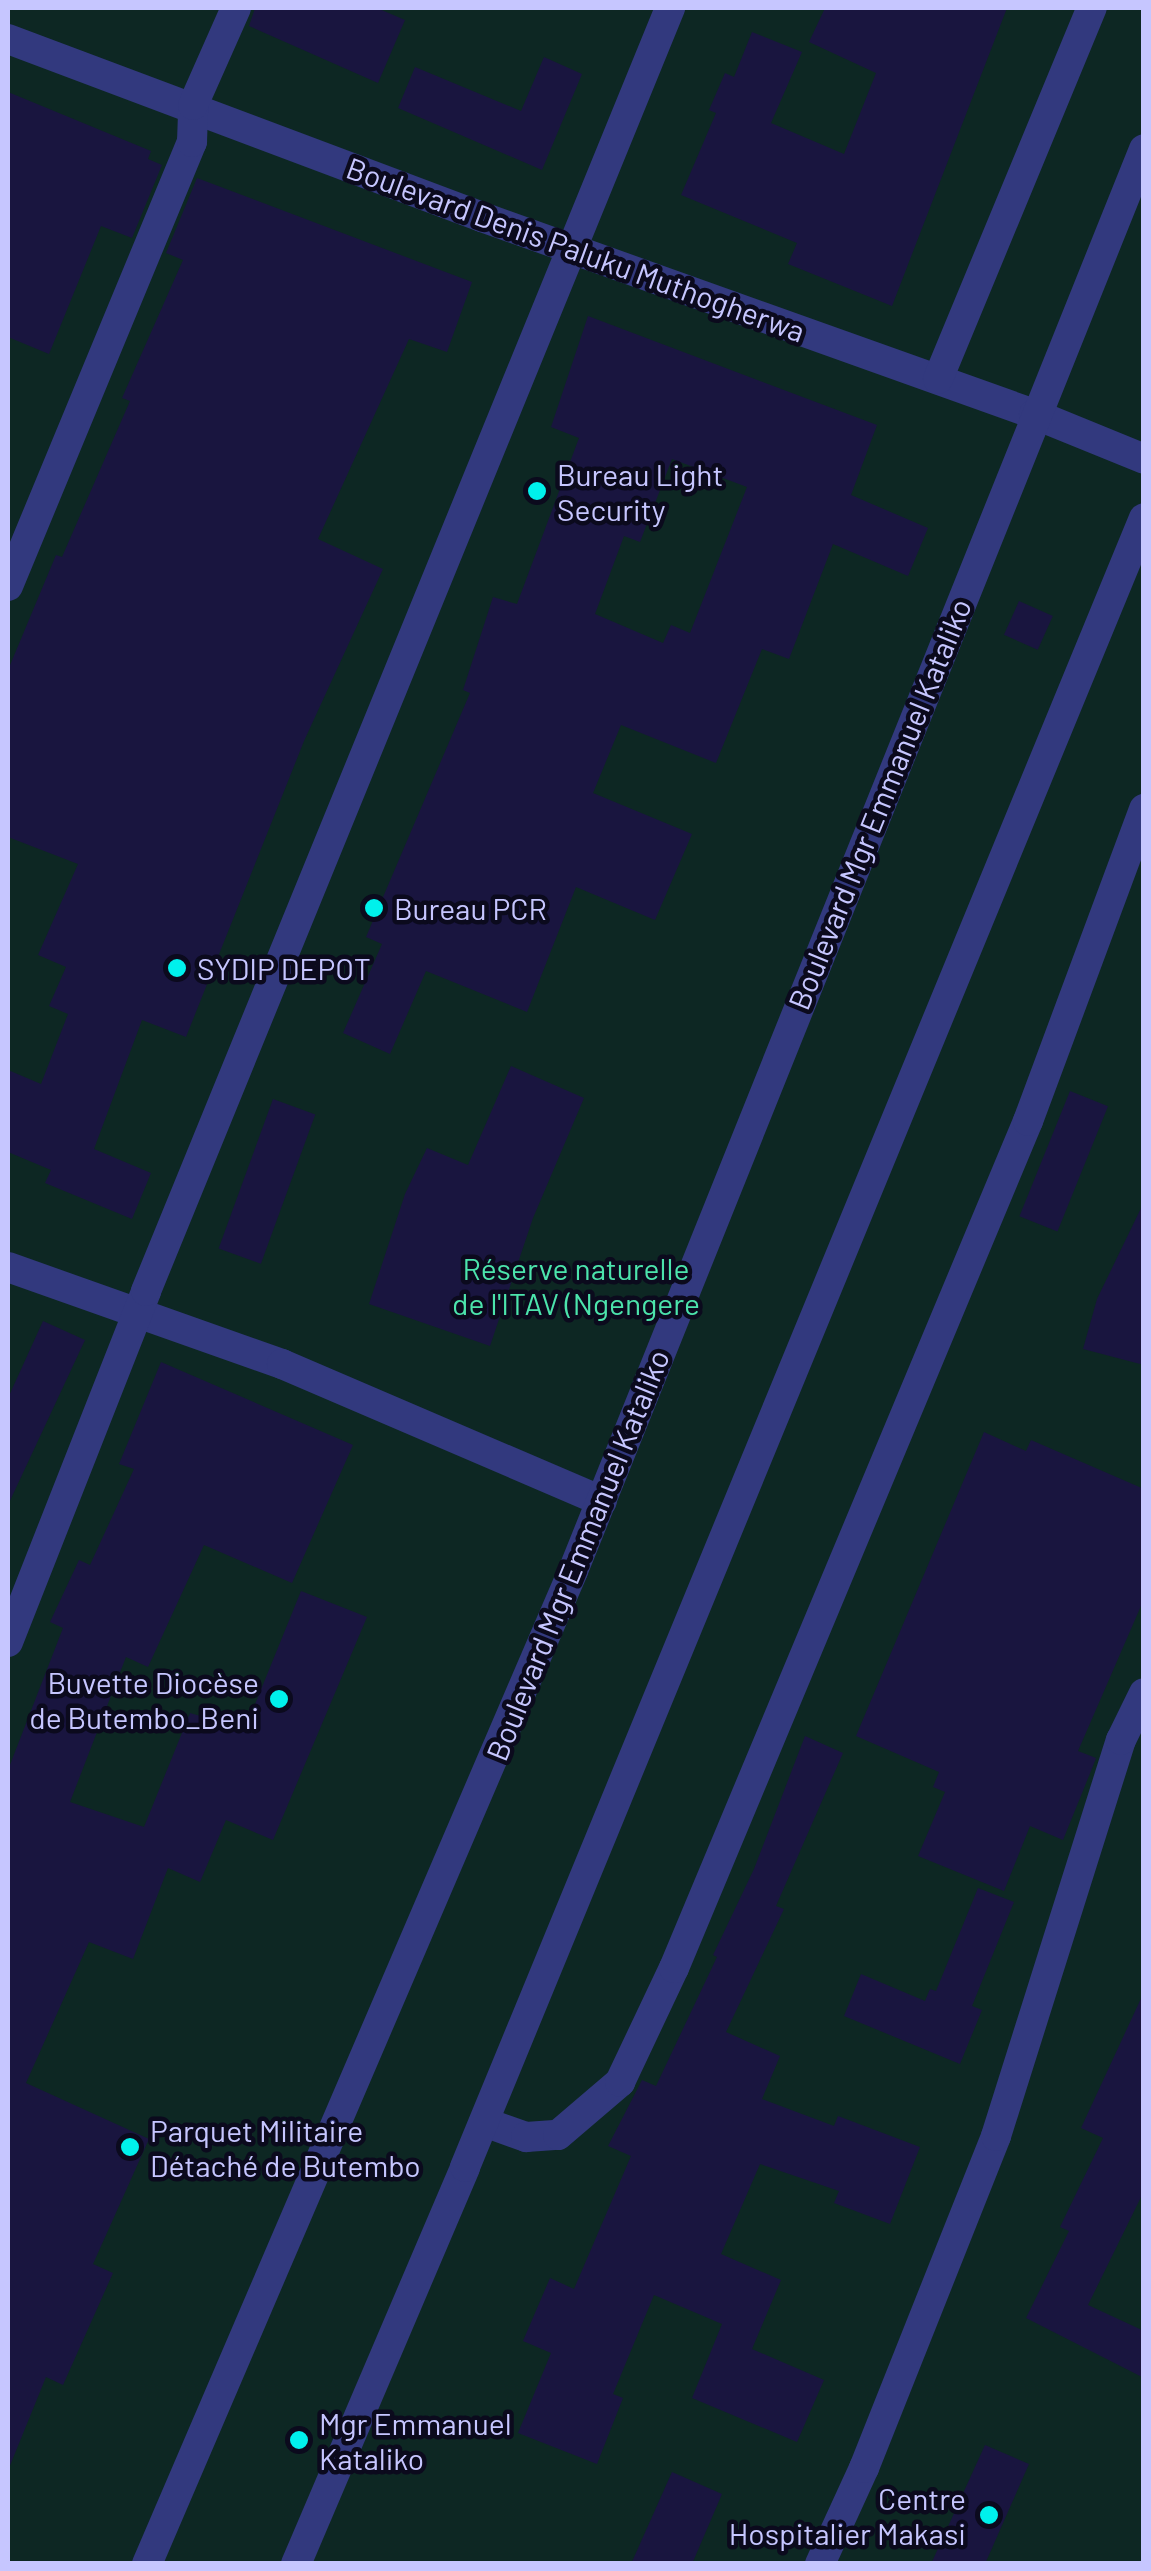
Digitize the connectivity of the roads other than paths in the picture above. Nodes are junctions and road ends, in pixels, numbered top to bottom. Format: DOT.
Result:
graph roads {
  1 [pos="236,8"];
  2 [pos="670,8"];
  3 [pos="1092,8"];
  4 [pos="8,39"];
  5 [pos="193,105"];
  6 [pos="1144,149"];
  7 [pos="570,247"];
  8 [pos="938,379"];
  9 [pos="1034,414"];
  10 [pos="1144,460"];
  11 [pos="1144,518"];
  12 [pos="8,586"];
  13 [pos="1144,810"];
  14 [pos="8,1268"];
  15 [pos="137,1315"];
  16 [pos="602,1501"];
  17 [pos="8,1642"];
  18 [pos="1144,1693"];
  19 [pos="484,2122"];
  20 [pos="147,2564"];
  21 [pos="296,2564"];
  22 [pos="820,2564"];
  1 -- 5 [label="street"];
  2 -- 7 [label="street"];
  3 -- 8 [label="street"];
  4 -- 5 [label="street, Boulevard Denis Paluku Muthogherwa"];
  5 -- 7 [label="street, Boulevard Denis Paluku Muthogherwa"];
  5 -- 12 [label="street"];
  6 -- 9 [label="street, Boulevard Mgr Emmanuel Kataliko"];
  7 -- 8 [label="street, Boulevard Denis Paluku Muthogherwa"];
  7 -- 15 [label="street"];
  8 -- 9 [label="street, Boulevard Denis Paluku Muthogherwa"];
  9 -- 10 [label="street, Boulevard Denis Paluku Muthogherwa"];
  9 -- 16 [label="street, Boulevard Mgr Emmanuel Kataliko"];
  11 -- 19 [label="street"];
  13 -- 19 [label="street"];
  14 -- 15 [label="street"];
  15 -- 16 [label="street"];
  15 -- 17 [label="street"];
  16 -- 20 [label="street, Boulevard Mgr Emmanuel Kataliko"];
  18 -- 22 [label="street"];
  19 -- 21 [label="street"];
}
